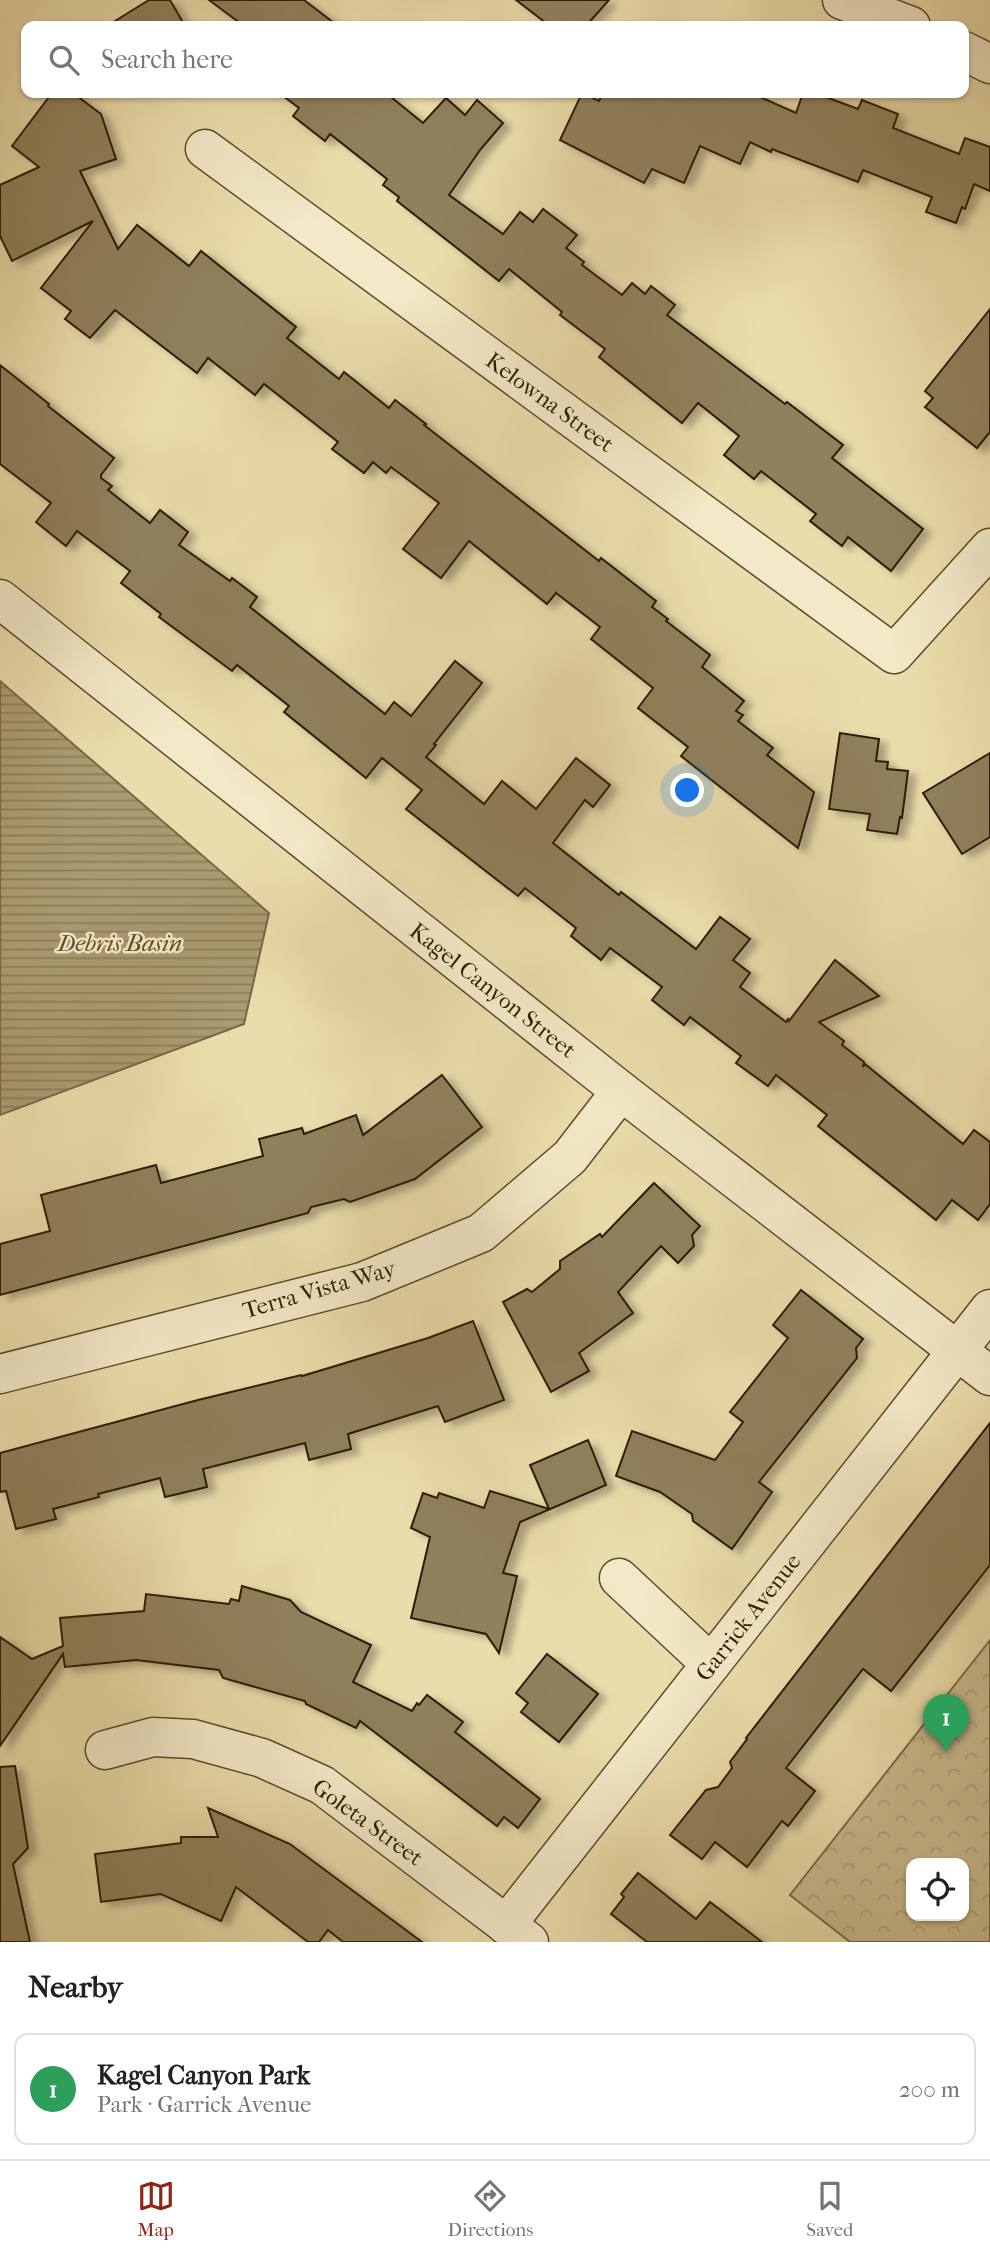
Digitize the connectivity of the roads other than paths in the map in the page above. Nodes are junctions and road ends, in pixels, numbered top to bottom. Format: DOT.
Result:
graph roads {
  1 [pos="842,0"];
  2 [pos="898,21"];
  3 [pos="969,54"];
  4 [pos="990,64"];
  5 [pos="205,149"];
  6 [pos="990,548"];
  7 [pos="0,599"];
  8 [pos="621,1091"];
  9 [pos="990,1309"];
  10 [pos="957,1352"];
  11 [pos="0,1374"];
  12 [pos="990,1376"];
  13 [pos="619,1578"];
  14 [pos="711,1664"];
  15 [pos="105,1750"];
  16 [pos="517,1933"];
  1 -- 2 [label="street"];
  3 -- 4 [label="street"];
  5 -- 6 [label="street, Kelowna Street"];
  7 -- 8 [label="street, Kagel Canyon Street"];
  8 -- 10 [label="street, Kagel Canyon Street"];
  8 -- 11 [label="street, Terra Vista Way"];
  9 -- 10 [label="street, Garrick Avenue"];
  10 -- 12 [label="street, Kagel Canyon Street"];
  10 -- 14 [label="street, Garrick Avenue"];
  13 -- 14 [label="street"];
  14 -- 16 [label="street, Garrick Avenue"];
  15 -- 16 [label="street, Goleta Street"];
}
